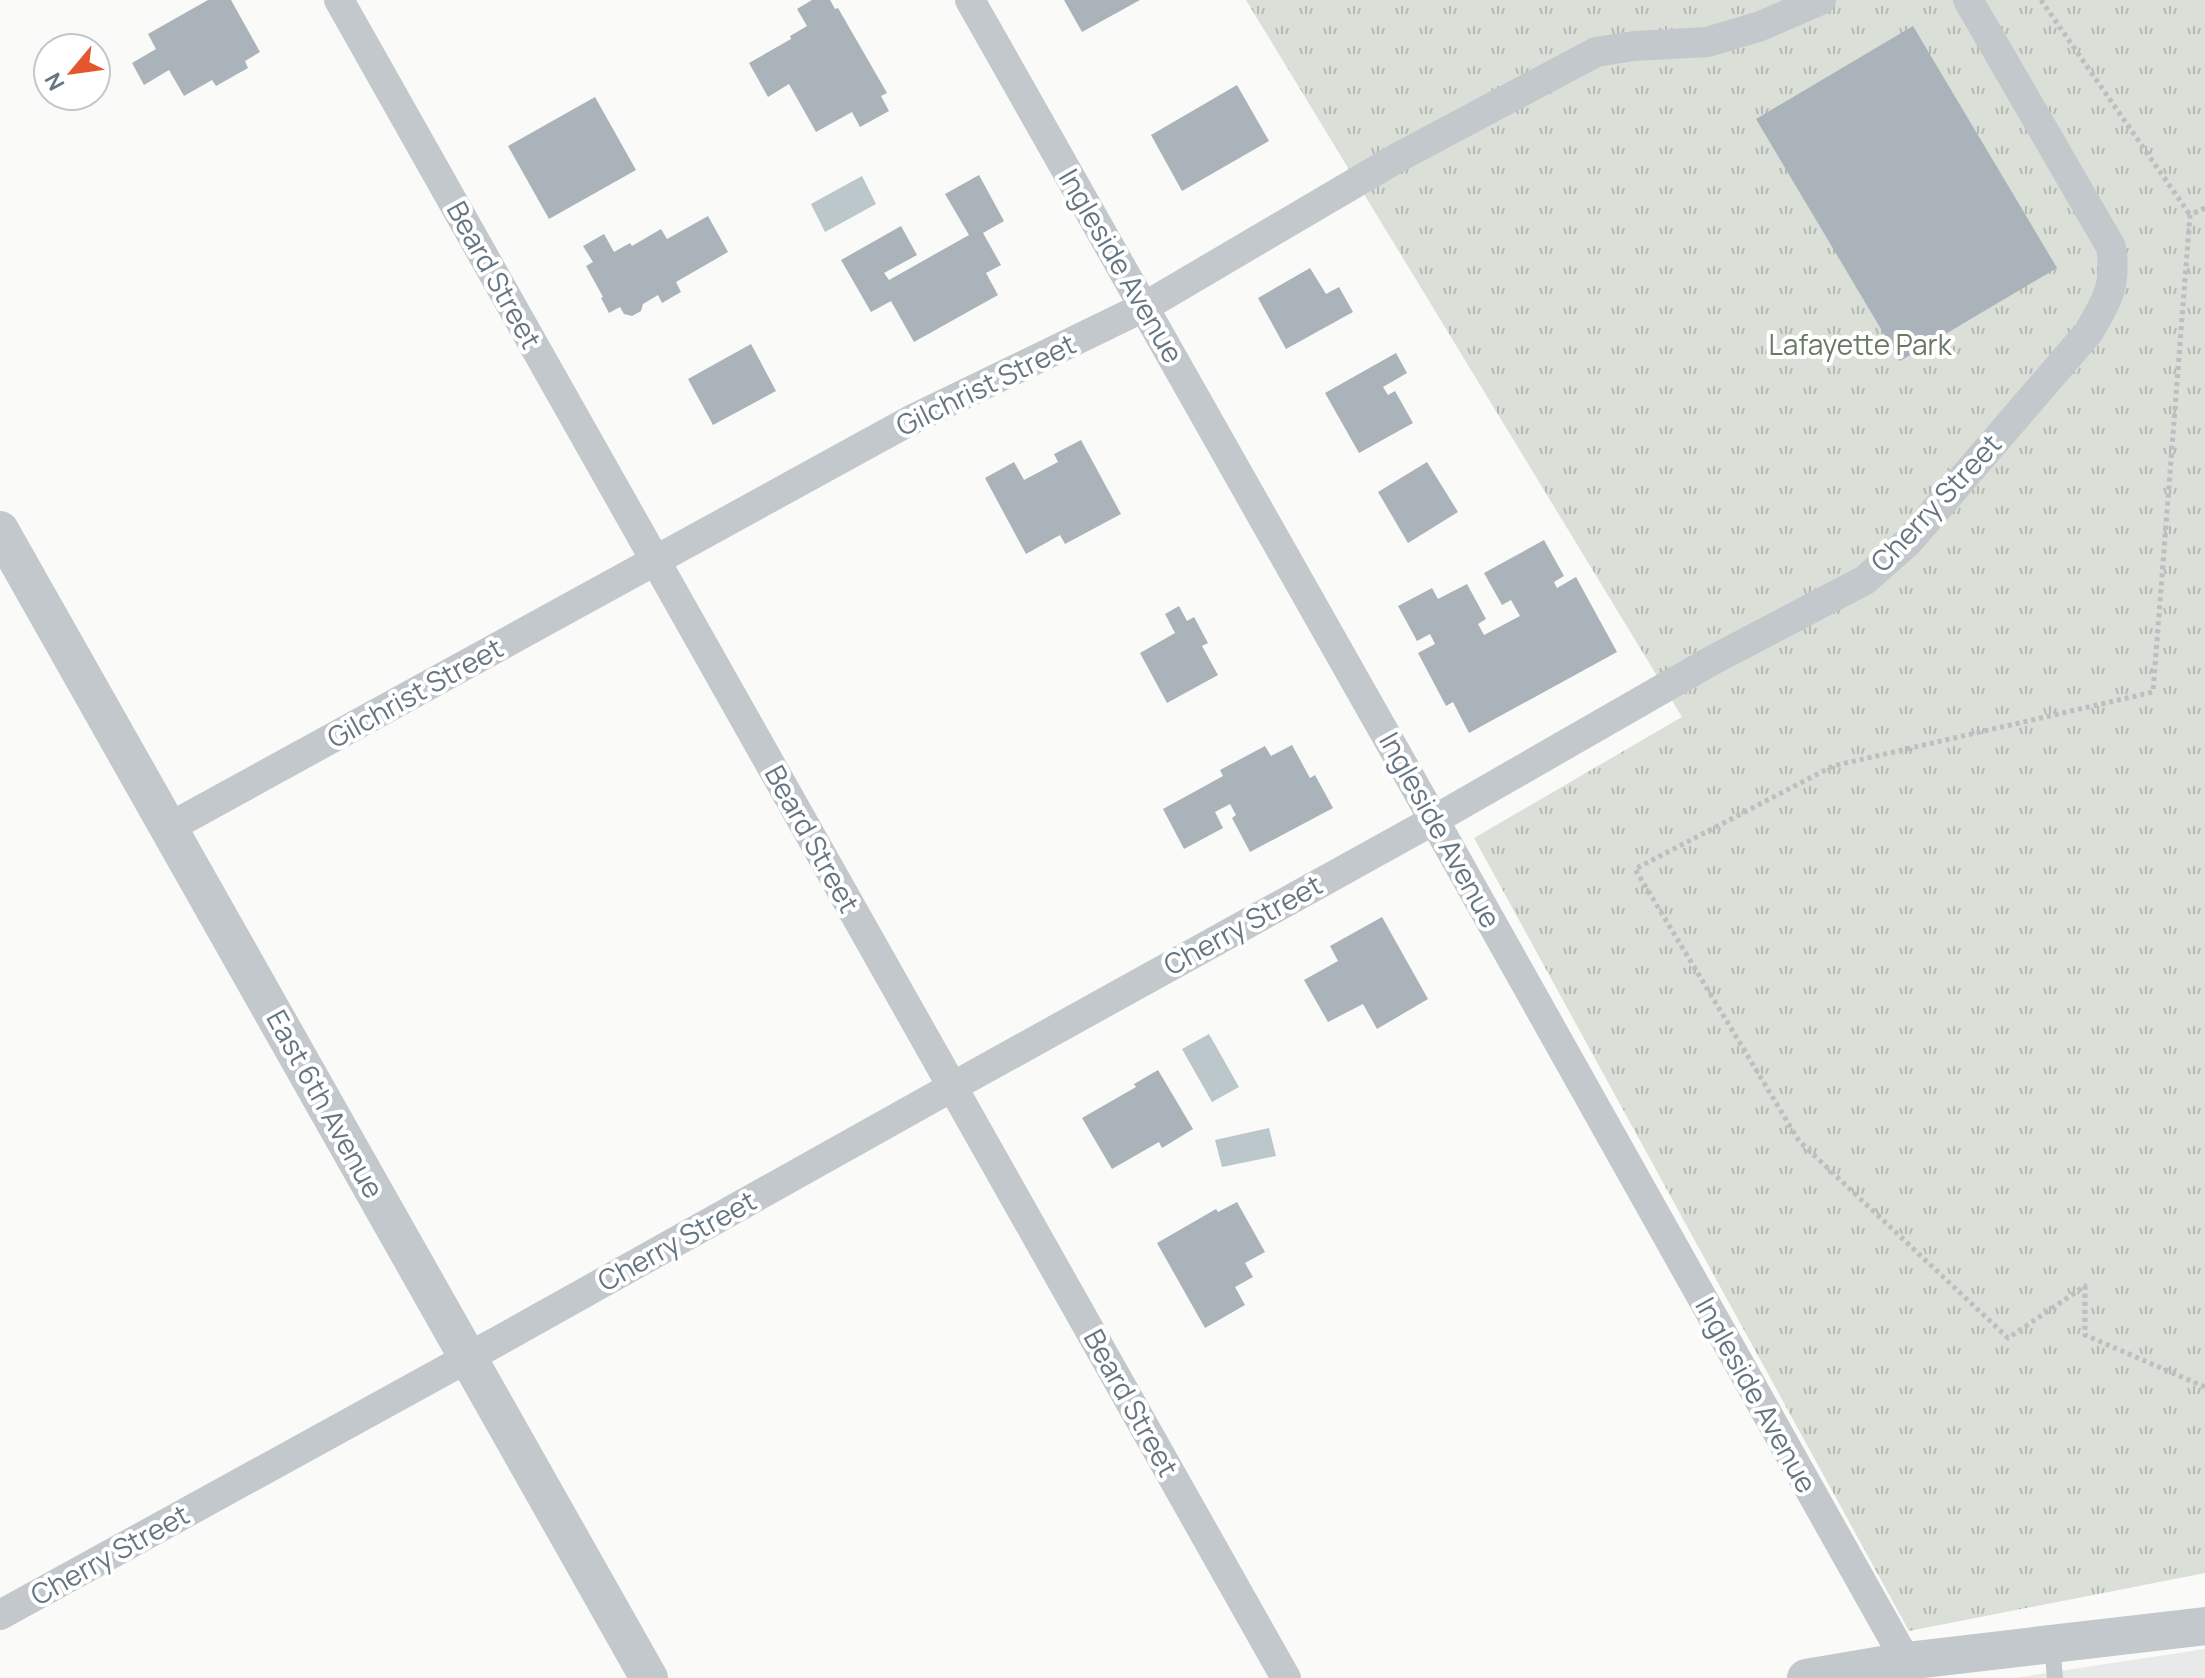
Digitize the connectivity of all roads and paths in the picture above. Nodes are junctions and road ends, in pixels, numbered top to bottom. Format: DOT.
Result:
graph roads {
  1 [pos="339,0"];
  2 [pos="970,0"];
  3 [pos="1821,0"];
  4 [pos="1968,0"];
  5 [pos="2041,0"];
  6 [pos="2205,208"];
  7 [pos="2190,215"];
  8 [pos="1144,307"];
  9 [pos="0,530"];
  10 [pos="656,561"];
  11 [pos="1434,820"];
  12 [pos="170,827"];
  13 [pos="952,1087"];
  14 [pos="468,1358"];
  15 [pos="2205,1387"];
  16 [pos="0,1615"];
  17 [pos="2205,1626"];
  18 [pos="2053,1661"];
  19 [pos="1911,1667"];
  20 [pos="1867,1673"];
  21 [pos="649,1678"];
  22 [pos="1286,1678"];
  23 [pos="1806,1678"];
  1 -- 10 [label="street, Beard Street"];
  2 -- 8 [label="street, Ingleside Avenue"];
  3 -- 8 [label="street, Gilchrist Street"];
  4 -- 11 [label="street, Cherry Street"];
  5 -- 7 [label="path"];
  6 -- 7 [label="path"];
  7 -- 15 [label="path"];
  8 -- 10 [label="street, Gilchrist Street"];
  8 -- 11 [label="street, Ingleside Avenue"];
  9 -- 12 [label="street, East 6th Avenue"];
  10 -- 12 [label="street, Gilchrist Street"];
  10 -- 13 [label="street, Beard Street"];
  11 -- 13 [label="street, Cherry Street"];
  11 -- 19 [label="street, Ingleside Avenue"];
  12 -- 14 [label="street, East 6th Avenue"];
  13 -- 14 [label="street, Cherry Street"];
  13 -- 22 [label="street, Beard Street"];
  14 -- 16 [label="street, Cherry Street"];
  14 -- 21 [label="street, East 6th Avenue"];
  17 -- 18 [label="street"];
  18 -- 19 [label="street"];
  19 -- 20 [label="street"];
  20 -- 23 [label="street"];
}
